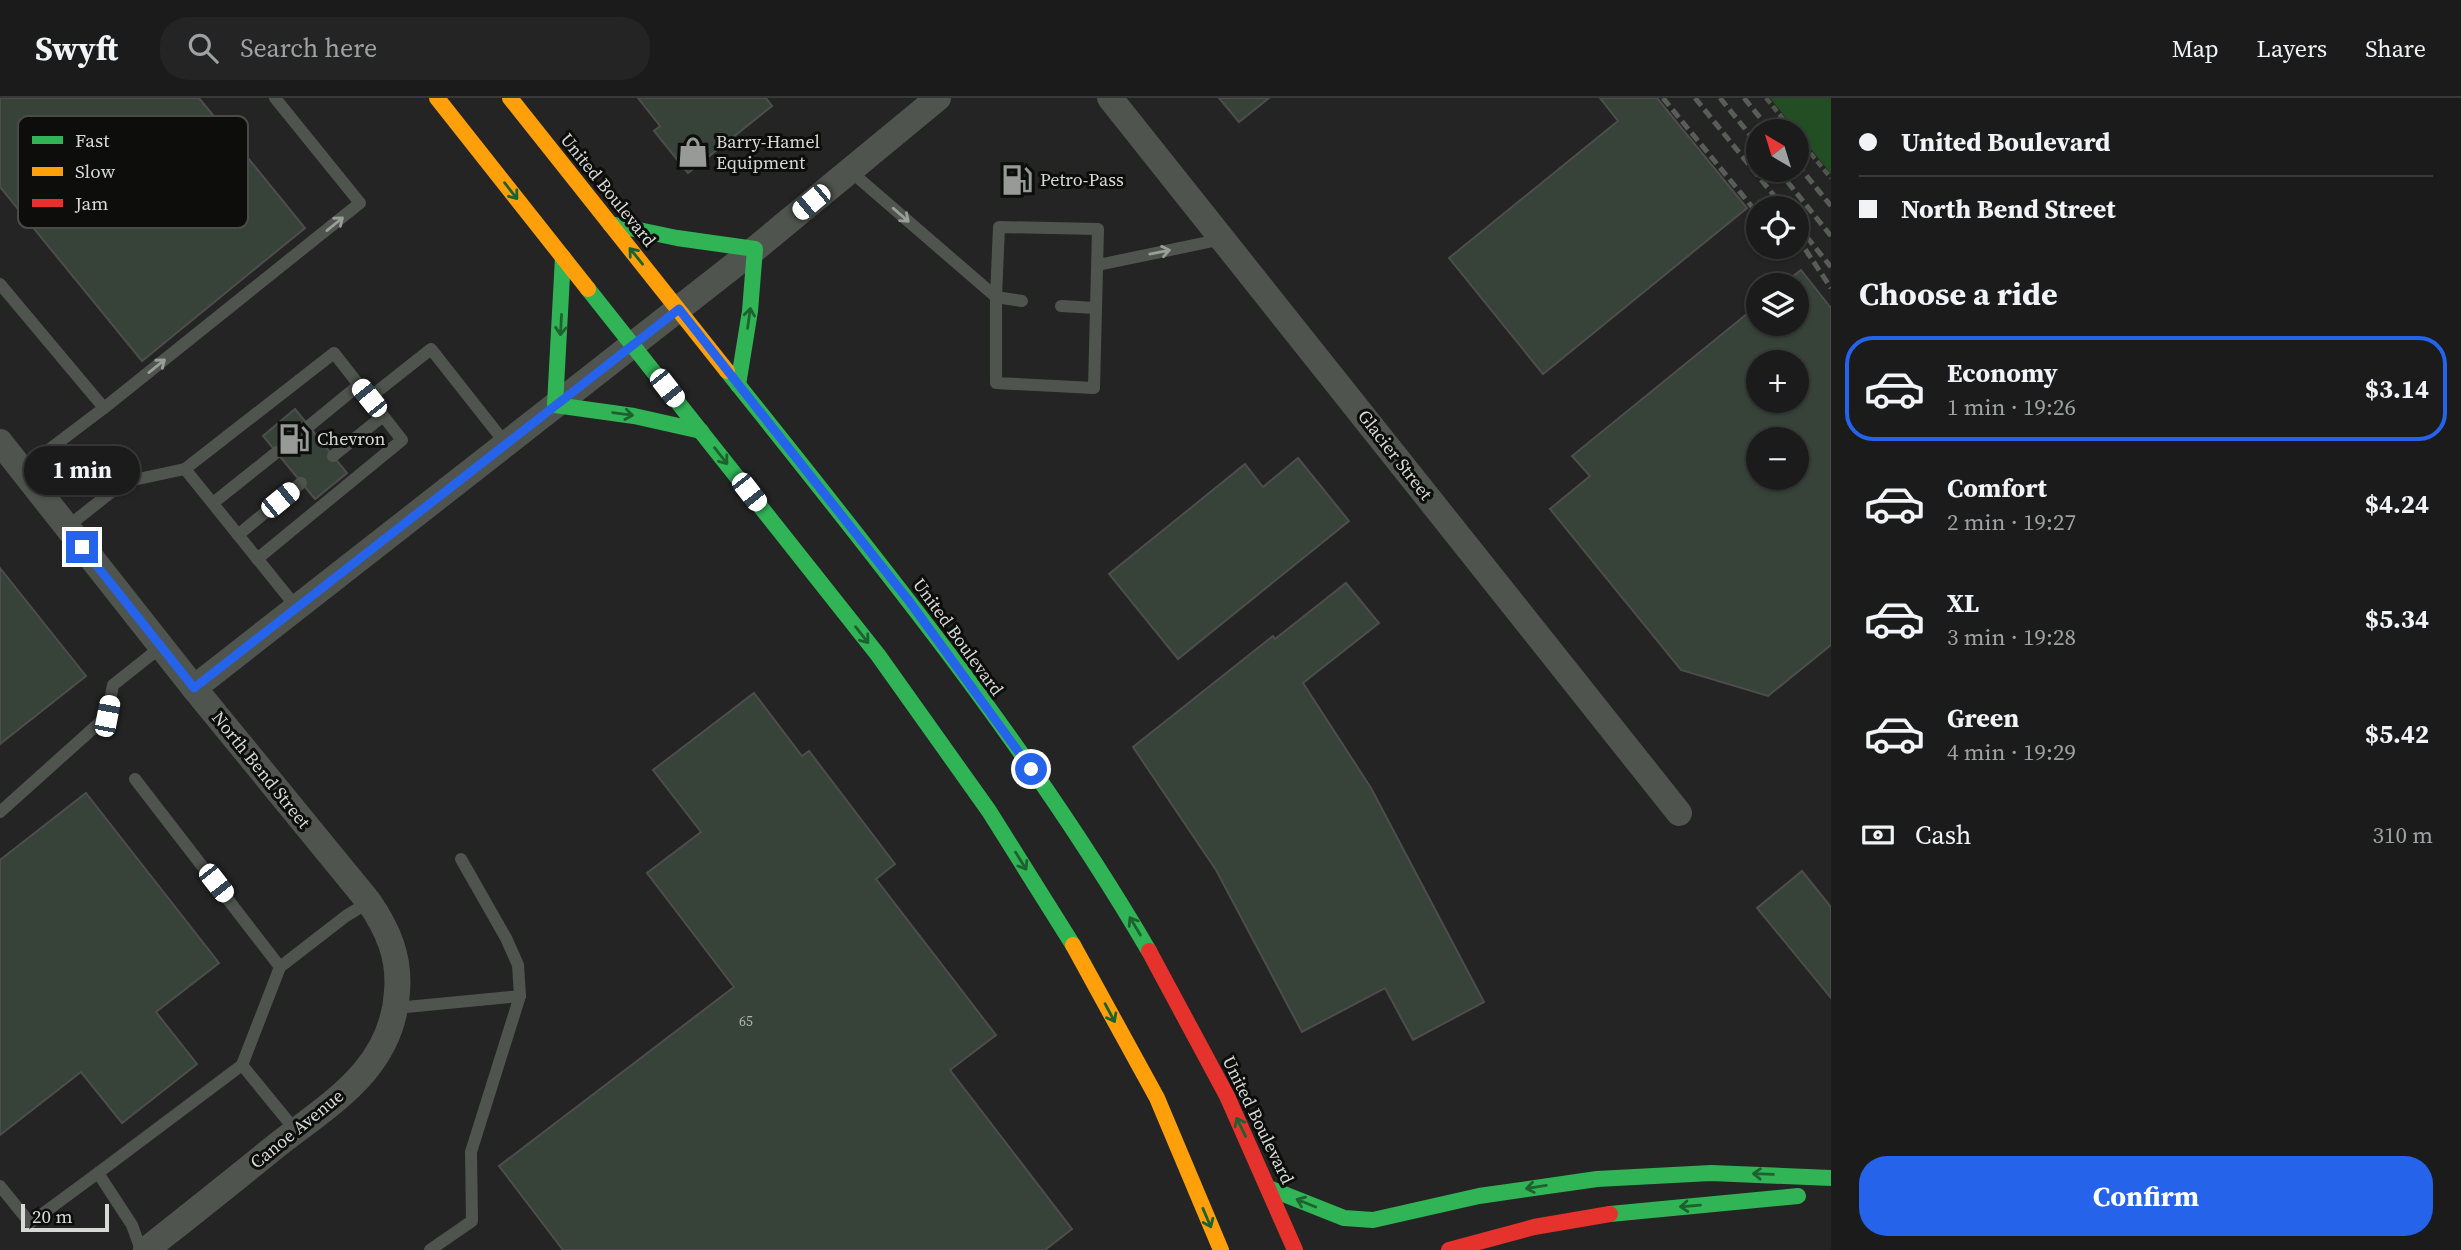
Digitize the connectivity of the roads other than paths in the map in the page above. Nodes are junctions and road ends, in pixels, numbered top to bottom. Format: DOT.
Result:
graph roads {
  1 [pos="275,98"];
  2 [pos="437,98"];
  3 [pos="510,98"];
  4 [pos="938,98"];
  5 [pos="1110,98"];
  6 [pos="849,170"];
  7 [pos="610,224"];
  8 [pos="1223,239"];
  9 [pos="755,249"];
  10 [pos="563,257"];
  11 [pos="1098,264"];
  12 [pos="0,284"];
  13 [pos="996,297"];
  14 [pos="1022,301"];
  15 [pos="1061,306"];
  16 [pos="1095,308"];
  17 [pos="679,309"];
  18 [pos="634,345"];
  19 [pos="359,385"];
  20 [pos="738,385"];
  21 [pos="369,398"];
  22 [pos="555,405"];
  23 [pos="104,408"];
  24 [pos="383,416"];
  25 [pos="309,426"];
  26 [pos="701,431"];
  27 [pos="0,442"];
  28 [pos="506,444"];
  29 [pos="276,452"];
  30 [pos="333,456"];
  31 [pos="22,470"];
  32 [pos="185,470"];
  33 [pos="301,483"];
  34 [pos="213,503"];
  35 [pos="66,527"];
  36 [pos="237,535"];
  37 [pos="257,559"];
  38 [pos="297,608"];
  39 [pos="161,647"];
  40 [pos="194,688"];
  41 [pos="135,779"];
  42 [pos="0,812"];
  43 [pos="1679,813"];
  44 [pos="461,859"];
  45 [pos="369,902"];
  46 [pos="280,967"];
  47 [pos="398,976"];
  48 [pos="520,996"];
  49 [pos="396,1008"];
  50 [pos="242,1065"];
  51 [pos="296,1131"];
  52 [pos="98,1173"];
  53 [pos="1831,1178"];
  54 [pos="0,1186"];
  55 [pos="1271,1188"];
  56 [pos="1831,1192"];
  57 [pos="141,1250"];
  58 [pos="146,1250"];
  59 [pos="430,1250"];
  60 [pos="1221,1250"];
  61 [pos="1296,1250"];
  62 [pos="1449,1250"];
  23 -- 1 [label="lane, one-way"];
  2 -- 10 [label="main road, one-way"];
  3 -- 7 [label="main road, United Boulevard"];
  4 -- 6 [label="street"];
  5 -- 8 [label="street, Glacier Street"];
  6 -- 9 [label="street"];
  6 -- 13 [label="lane, one-way"];
  7 -- 9 [label="main road"];
  17 -- 7 [label="main road, United Boulevard, one-way"];
  11 -- 8 [label="lane, one-way"];
  8 -- 43 [label="street, Glacier Street"];
  9 -- 17 [label="street"];
  20 -- 9 [label="main road, one-way"];
  10 -- 18 [label="main road"];
  10 -- 22 [label="main road, one-way"];
  11 -- 13 [label="lane"];
  11 -- 16 [label="lane"];
  12 -- 23 [label="lane"];
  13 -- 14 [label="lane"];
  13 -- 16 [label="lane"];
  15 -- 16 [label="lane"];
  17 -- 18 [label="street"];
  17 -- 20 [label="main road, United Boulevard"];
  18 -- 22 [label="street"];
  18 -- 26 [label="main road"];
  19 -- 21 [label="lane"];
  19 -- 25 [label="lane"];
  19 -- 32 [label="lane"];
  55 -- 20 [label="main road, United Boulevard, one-way"];
  21 -- 24 [label="lane"];
  21 -- 28 [label="lane"];
  22 -- 26 [label="main road, one-way"];
  22 -- 28 [label="street"];
  23 -- 31 [label="lane"];
  24 -- 30 [label="lane"];
  24 -- 37 [label="lane"];
  26 -- 60 [label="main road, one-way"];
  27 -- 31 [label="street, North Bend Street"];
  28 -- 38 [label="street"];
  29 -- 34 [label="lane"];
  31 -- 35 [label="street, North Bend Street"];
  32 -- 34 [label="lane"];
  32 -- 35 [label="lane"];
  33 -- 36 [label="lane"];
  34 -- 36 [label="lane"];
  35 -- 39 [label="street, North Bend Street"];
  36 -- 37 [label="lane"];
  37 -- 38 [label="lane"];
  38 -- 40 [label="street"];
  39 -- 40 [label="street, North Bend Street"];
  39 -- 42 [label="lane"];
  40 -- 45 [label="street, North Bend Street"];
  41 -- 46 [label="lane"];
  44 -- 48 [label="lane"];
  45 -- 46 [label="lane"];
  45 -- 47 [label="street, North Bend Street"];
  46 -- 50 [label="lane"];
  47 -- 49 [label="street, Canoe Avenue"];
  48 -- 49 [label="lane"];
  48 -- 59 [label="lane"];
  49 -- 51 [label="street, Canoe Avenue"];
  50 -- 51 [label="lane"];
  50 -- 52 [label="lane"];
  51 -- 58 [label="street, Canoe Avenue"];
  52 -- 54 [label="lane"];
  52 -- 57 [label="lane"];
  53 -- 55 [label="main road, one-way"];
  55 -- 61 [label="main road, United Boulevard"];
  56 -- 62 [label="main road, one-way"];
}
